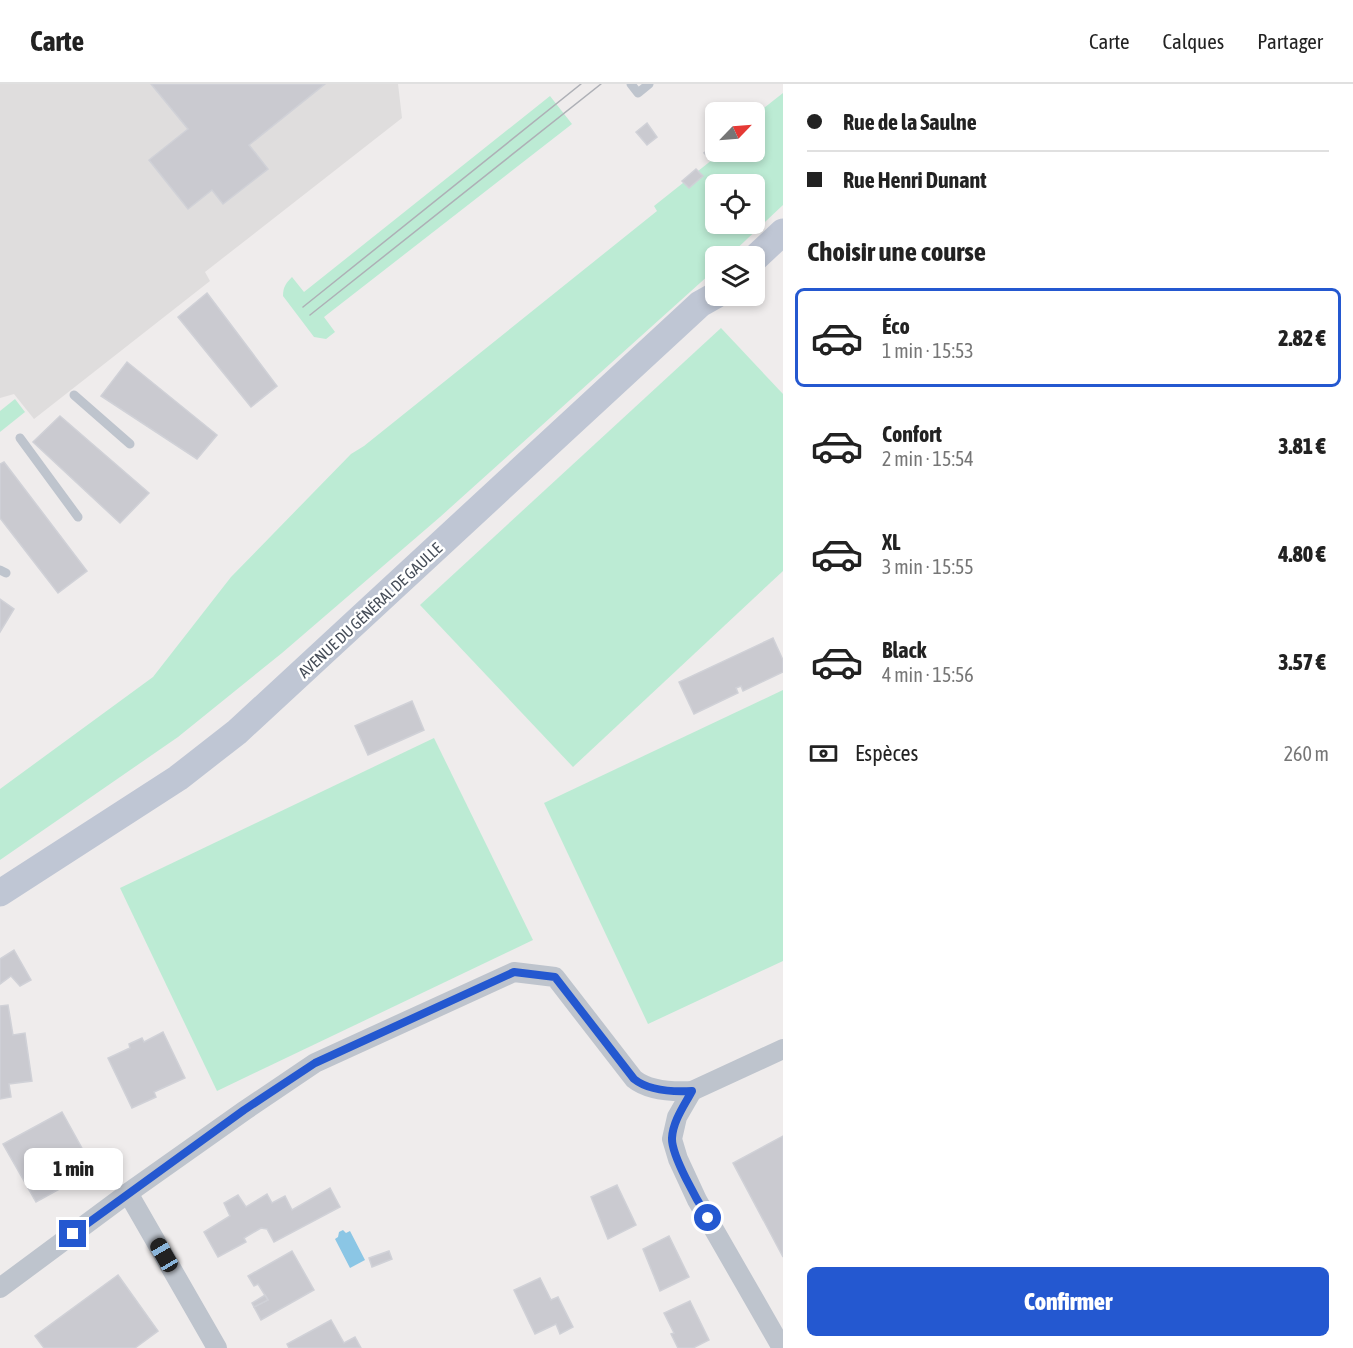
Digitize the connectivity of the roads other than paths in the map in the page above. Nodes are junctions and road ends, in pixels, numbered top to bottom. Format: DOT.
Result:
graph roads {
  1 [pos="631,84"];
  2 [pos="649,84"];
  3 [pos="783,232"];
  4 [pos="783,248"];
  5 [pos="765,249"];
  6 [pos="765,260"];
  7 [pos="705,301"];
  8 [pos="74,395"];
  9 [pos="20,438"];
  10 [pos="130,444"];
  11 [pos="78,517"];
  12 [pos="0,893"];
  13 [pos="783,1049"];
  14 [pos="692,1091"];
  15 [pos="128,1193"];
  16 [pos="0,1288"];
  17 [pos="217,1348"];
  18 [pos="782,1348"];
  1 -- 2 [label="lane"];
  3 -- 5 [label="main road"];
  4 -- 6 [label="main road"];
  7 -- 12 [label="main road, AVENUE DU GÉNÉRAL DE GAULLE"];
  8 -- 10 [label="lane"];
  9 -- 11 [label="lane"];
  13 -- 14 [label="street"];
  14 -- 15 [label="street"];
  14 -- 18 [label="street"];
  15 -- 16 [label="street"];
  15 -- 17 [label="street"];
}
